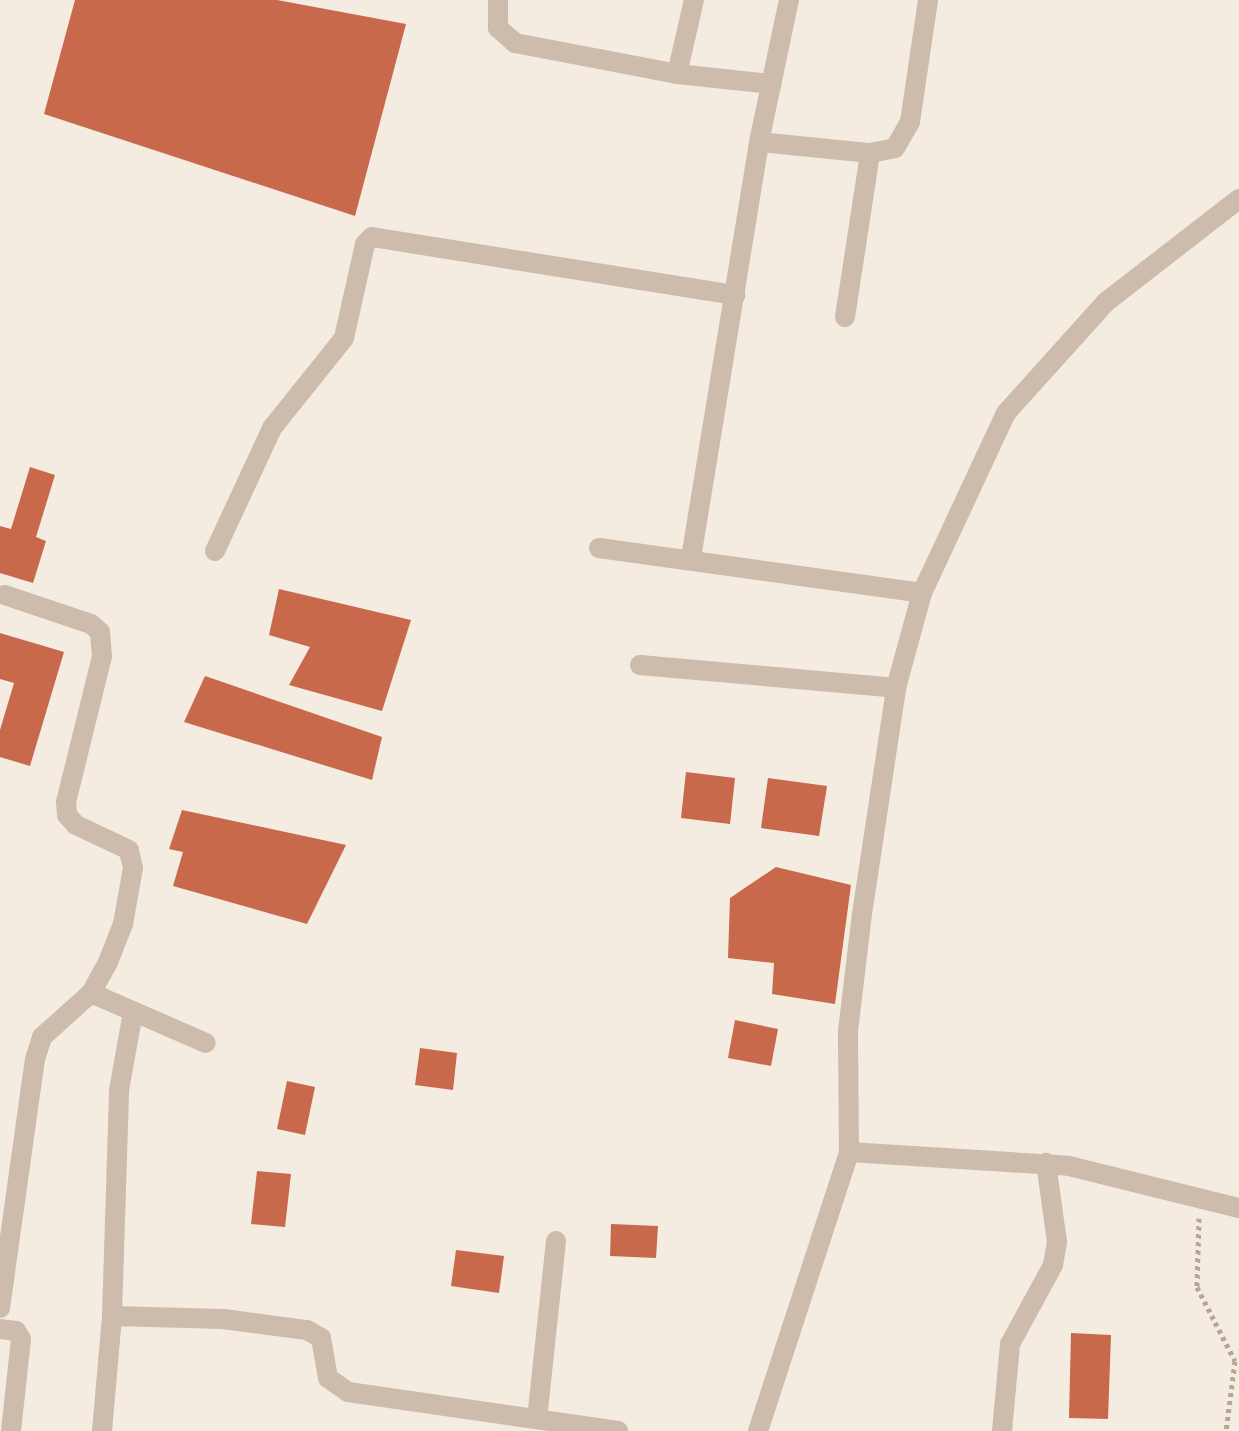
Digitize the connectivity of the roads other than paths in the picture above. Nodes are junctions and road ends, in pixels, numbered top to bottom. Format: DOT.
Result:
graph roads {
  1 [pos="498,0"];
  2 [pos="694,0"];
  3 [pos="789,0"];
  4 [pos="928,0"];
  5 [pos="677,74"];
  6 [pos="771,84"];
  7 [pos="759,142"];
  8 [pos="870,153"];
  9 [pos="1239,199"];
  10 [pos="735,295"];
  11 [pos="845,317"];
  12 [pos="599,548"];
  13 [pos="215,551"];
  14 [pos="691,558"];
  15 [pos="922,593"];
  16 [pos="5,595"];
  17 [pos="640,665"];
  18 [pos="896,688"];
  19 [pos="91,993"];
  20 [pos="133,1012"];
  21 [pos="206,1043"];
  22 [pos="849,1152"];
  23 [pos="1046,1163"];
  24 [pos="1239,1208"];
  25 [pos="556,1241"];
  26 [pos="3,1260"];
  27 [pos="0,1308"];
  28 [pos="112,1316"];
  29 [pos="0,1329"];
  30 [pos="537,1419"];
  31 [pos="487,1424"];
  32 [pos="11,1431"];
  33 [pos="102,1431"];
  34 [pos="618,1431"];
  35 [pos="758,1431"];
  36 [pos="1002,1431"];
  1 -- 5 [label="street"];
  2 -- 5 [label="street"];
  3 -- 6 [label="street"];
  4 -- 8 [label="street"];
  5 -- 6 [label="street"];
  6 -- 7 [label="street"];
  7 -- 8 [label="street"];
  7 -- 10 [label="street"];
  8 -- 11 [label="street"];
  9 -- 15 [label="street"];
  10 -- 13 [label="street"];
  10 -- 14 [label="street"];
  12 -- 14 [label="street"];
  14 -- 15 [label="street"];
  15 -- 18 [label="street"];
  16 -- 19 [label="street"];
  17 -- 18 [label="street"];
  18 -- 22 [label="street"];
  19 -- 20 [label="street"];
  19 -- 26 [label="street"];
  20 -- 21 [label="street"];
  20 -- 28 [label="street"];
  22 -- 23 [label="street"];
  22 -- 35 [label="street"];
  23 -- 24 [label="street"];
  23 -- 36 [label="street"];
  25 -- 30 [label="street"];
  26 -- 27 [label="street"];
  28 -- 31 [label="street"];
  28 -- 33 [label="street"];
  29 -- 32 [label="street"];
  30 -- 31 [label="street"];
  30 -- 34 [label="street"];
}
